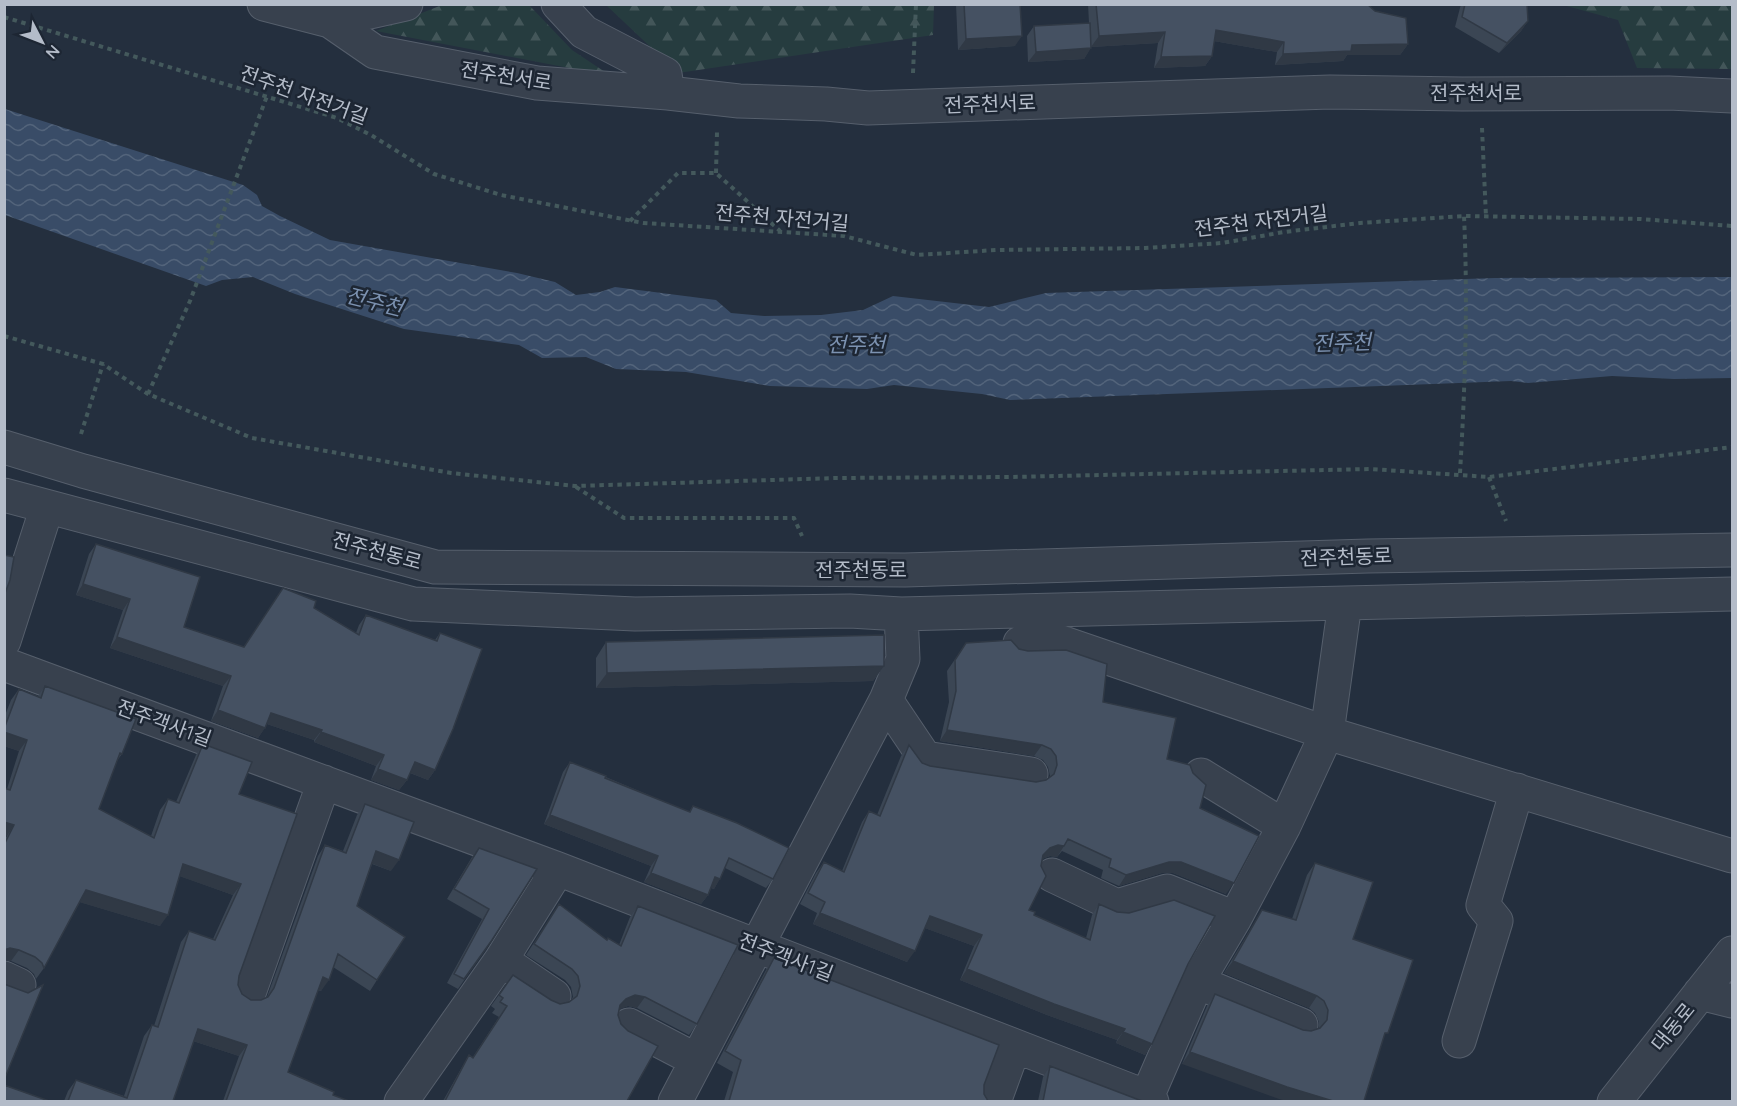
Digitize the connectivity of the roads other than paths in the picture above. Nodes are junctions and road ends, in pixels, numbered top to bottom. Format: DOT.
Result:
graph roads {
  1 [pos="264,4"];
  2 [pos="406,4"];
  3 [pos="558,4"];
  4 [pos="330,21"];
  5 [pos="668,93"];
  6 [pos="1732,96"];
  7 [pos="4,447"];
  8 [pos="4,495"];
  9 [pos="47,507"];
  10 [pos="1732,550"];
  11 [pos="1732,594"];
  12 [pos="1345,603"];
  13 [pos="901,614"];
  14 [pos="4,641"];
  15 [pos="1020,644"];
  16 [pos="4,664"];
  17 [pos="886,700"];
  18 [pos="1327,733"];
  19 [pos="1031,774"];
  20 [pos="1201,775"];
  21 [pos="324,782"];
  22 [pos="1517,790"];
  23 [pos="1284,825"];
  24 [pos="1732,855"];
  25 [pos="558,869"];
  26 [pos="1052,875"];
  27 [pos="1235,918"];
  28 [pos="756,945"];
  29 [pos="1732,953"];
  30 [pos="501,960"];
  31 [pos="1197,982"];
  32 [pos="249,993"];
  33 [pos="1700,993"];
  34 [pos="554,996"];
  35 [pos="1732,1001"];
  36 [pos="1301,1024"];
  37 [pos="629,1025"];
  38 [pos="1459,1041"];
  39 [pos="1014,1047"];
  40 [pos="696,1060"];
  41 [pos="1149,1099"];
  42 [pos="401,1101"];
  43 [pos="675,1101"];
  44 [pos="994,1101"];
  45 [pos="1614,1101"];
  1 -- 4 [label="street, 전주천서로"];
  2 -- 4 [label="street"];
  3 -- 5 [label="street"];
  4 -- 5 [label="street, 전주천서로"];
  5 -- 6 [label="street, 전주천서로"];
  7 -- 10 [label="street, 전주천동로"];
  8 -- 9 [label="street, 전주천동로"];
  9 -- 13 [label="street, 전주천동로"];
  9 -- 14 [label="street"];
  11 -- 12 [label="street, 전주천동로"];
  12 -- 13 [label="street, 전주천동로"];
  12 -- 18 [label="street"];
  13 -- 17 [label="street"];
  15 -- 18 [label="street"];
  16 -- 21 [label="street, 전주객사1길"];
  17 -- 19 [label="street"];
  17 -- 28 [label="street"];
  18 -- 22 [label="street"];
  18 -- 23 [label="street"];
  20 -- 23 [label="street"];
  21 -- 25 [label="street, 전주객사1길"];
  21 -- 32 [label="street"];
  22 -- 24 [label="street"];
  22 -- 38 [label="street"];
  23 -- 27 [label="street"];
  25 -- 28 [label="street, 전주객사1길"];
  25 -- 30 [label="street"];
  26 -- 27 [label="street"];
  27 -- 31 [label="street"];
  28 -- 39 [label="street, 전주객사1길"];
  28 -- 40 [label="street"];
  29 -- 33 [label="street, 대동로"];
  30 -- 34 [label="street"];
  30 -- 42 [label="street"];
  31 -- 36 [label="street"];
  31 -- 41 [label="street"];
  33 -- 35 [label="street"];
  33 -- 45 [label="street, 대동로"];
  37 -- 40 [label="street"];
  39 -- 41 [label="street, 전주객사1길"];
  39 -- 44 [label="street"];
  40 -- 43 [label="street"];
}
